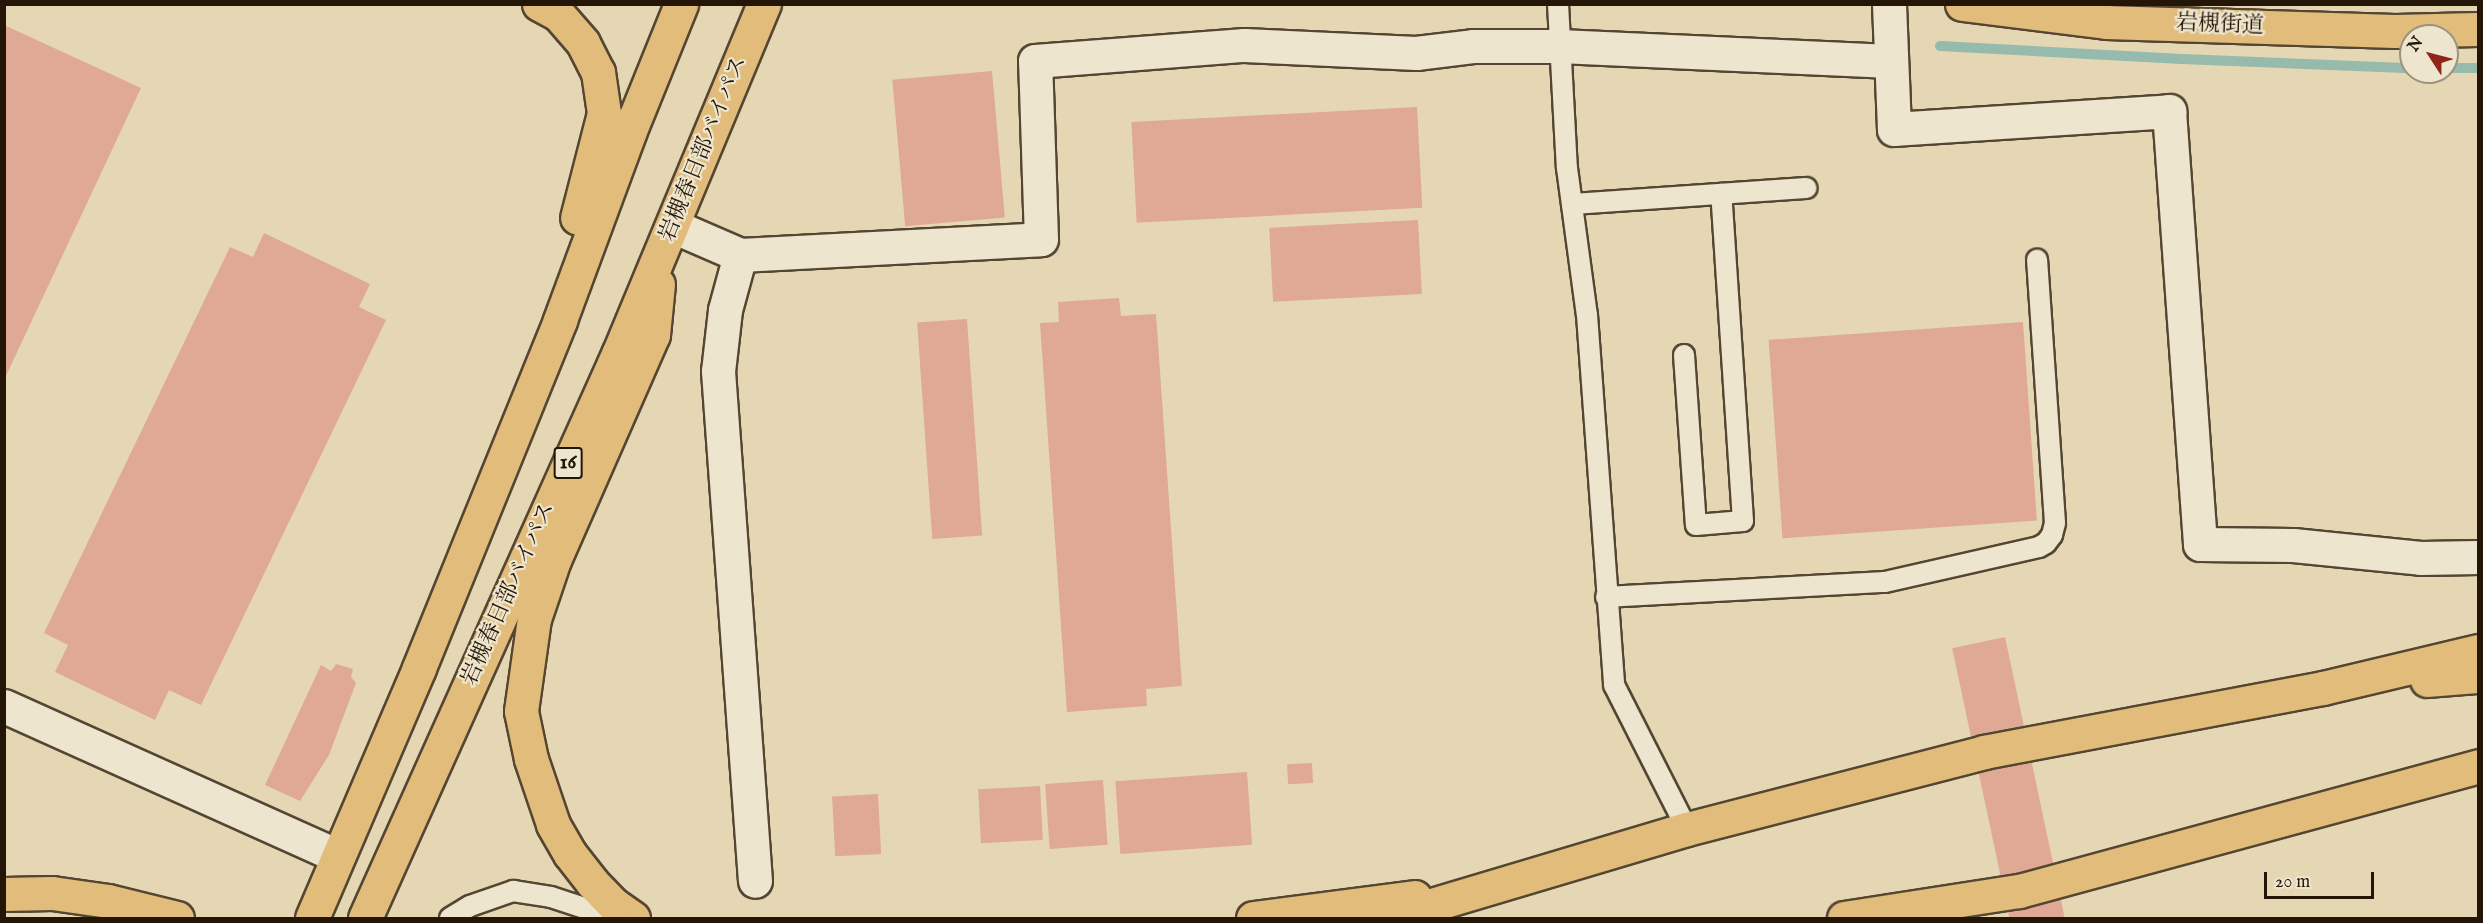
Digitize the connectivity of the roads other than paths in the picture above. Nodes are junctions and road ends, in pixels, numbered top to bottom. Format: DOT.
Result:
graph roads {
  1 [pos="539,4"];
  2 [pos="681,4"];
  3 [pos="764,4"];
  4 [pos="1558,4"];
  5 [pos="1888,4"];
  6 [pos="1962,4"];
  7 [pos="2478,29"];
  8 [pos="1558,46"];
  9 [pos="1891,61"];
  10 [pos="1806,188"];
  11 [pos="1720,194"];
  12 [pos="1572,204"];
  13 [pos="673,226"];
  14 [pos="660,255"];
  15 [pos="740,255"];
  16 [pos="2037,260"];
  17 [pos="1684,355"];
  18 [pos="484,505"];
  19 [pos="2478,557"];
  20 [pos="1606,597"];
  21 [pos="2478,651"];
  22 [pos="2478,676"];
  23 [pos="2323,688"];
  24 [pos="4,706"];
  25 [pos="2478,766"];
  26 [pos="1687,829"];
  27 [pos="334,866"];
  28 [pos="755,881"];
  29 [pos="1500,886"];
  30 [pos="4,894"];
  31 [pos="177,918"];
  32 [pos="307,918"];
  33 [pos="312,918"];
  34 [pos="365,918"];
  35 [pos="450,918"];
  36 [pos="615,918"];
  37 [pos="633,918"];
  38 [pos="1253,918"];
  39 [pos="1388,918"];
  40 [pos="1844,918"];
  1 -- 18 [label="highway"];
  2 -- 18 [label="highway"];
  3 -- 13 [label="highway, 岩槻春日部バイパス / 16"];
  4 -- 8 [label="lane"];
  5 -- 9 [label="street"];
  6 -- 7 [label="highway, 岩槻街道"];
  8 -- 9 [label="street"];
  8 -- 12 [label="lane"];
  8 -- 15 [label="street"];
  9 -- 19 [label="street"];
  10 -- 11 [label="lane"];
  11 -- 12 [label="lane"];
  11 -- 17 [label="lane"];
  12 -- 20 [label="lane"];
  13 -- 14 [label="highway, 岩槻春日部バイパス / 16"];
  13 -- 15 [label="street"];
  14 -- 34 [label="highway, 岩槻春日部バイパス / 16"];
  14 -- 37 [label="highway"];
  15 -- 28 [label="street"];
  16 -- 20 [label="lane"];
  18 -- 27 [label="highway"];
  20 -- 26 [label="lane"];
  21 -- 23 [label="highway"];
  22 -- 23 [label="highway"];
  23 -- 26 [label="highway"];
  24 -- 27 [label="street"];
  25 -- 40 [label="highway"];
  26 -- 29 [label="highway"];
  27 -- 32 [label="highway"];
  27 -- 33 [label="highway"];
  29 -- 38 [label="highway"];
  29 -- 39 [label="highway"];
  30 -- 31 [label="highway"];
  35 -- 36 [label="lane"];
}
